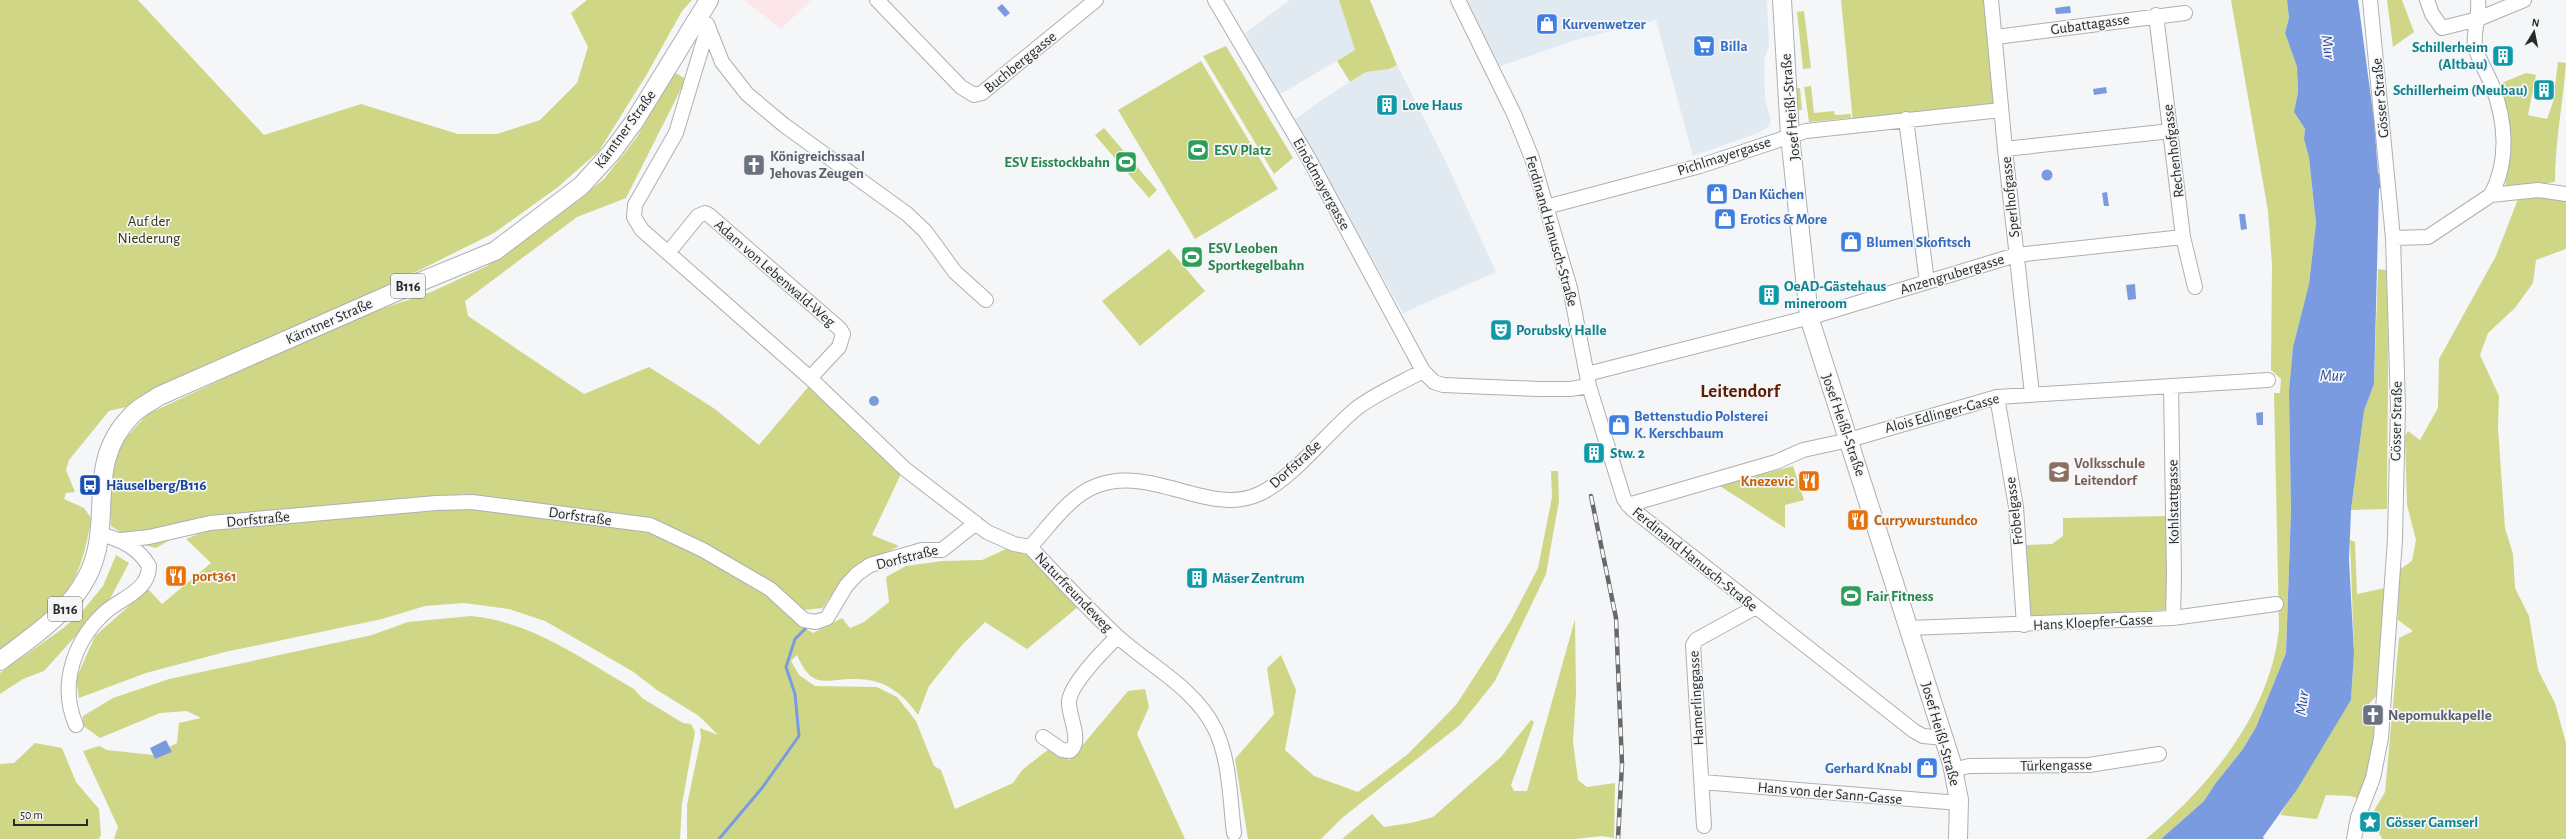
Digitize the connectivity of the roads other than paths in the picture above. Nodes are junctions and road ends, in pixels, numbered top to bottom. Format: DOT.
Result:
graph roads {
  1 [pos="877,0"];
  2 [pos="1215,0"];
  3 [pos="1458,0"];
  4 [pos="1782,0"];
  5 [pos="1991,0"];
  6 [pos="2370,0"];
  7 [pos="2428,0"];
  8 [pos="2478,0"];
  9 [pos="2524,0"];
  10 [pos="1091,2"];
  11 [pos="706,13"];
  12 [pos="2184,13"];
  13 [pos="2156,15"];
  14 [pos="2478,20"];
  15 [pos="1996,37"];
  16 [pos="2001,110"];
  17 [pos="1906,119"];
  18 [pos="2170,131"];
  19 [pos="1790,135"];
  20 [pos="2005,149"];
  21 [pos="2566,194"];
  22 [pos="2491,196"];
  23 [pos="1546,206"];
  24 [pos="2184,237"];
  25 [pos="2393,238"];
  26 [pos="668,253"];
  27 [pos="2016,255"];
  28 [pos="1927,282"];
  29 [pos="2195,286"];
  30 [pos="986,300"];
  31 [pos="1809,317"];
  32 [pos="1423,371"];
  33 [pos="810,378"];
  34 [pos="1588,380"];
  35 [pos="2268,380"];
  36 [pos="2171,386"];
  37 [pos="2032,394"];
  38 [pos="1997,397"];
  39 [pos="1849,440"];
  40 [pos="1628,505"];
  41 [pos="976,523"];
  42 [pos="99,534"];
  43 [pos="121,540"];
  44 [pos="1030,547"];
  45 [pos="2276,604"];
  46 [pos="1756,607"];
  47 [pos="2173,618"];
  48 [pos="2024,625"];
  49 [pos="1909,628"];
  50 [pos="1117,637"];
  51 [pos="0,661"];
  52 [pos="76,725"];
  53 [pos="1043,738"];
  54 [pos="1944,738"];
  55 [pos="2159,754"];
  56 [pos="1953,770"];
  57 [pos="1702,782"];
  58 [pos="1959,802"];
  59 [pos="1704,826"];
  60 [pos="1234,834"];
  61 [pos="1958,839"];
  62 [pos="2354,839"];
  1 -- 10 [label="street, Buchberggasse"];
  2 -- 32 [label="street, Einödmayergasse"];
  3 -- 23 [label="street, Ferdinand Hanusch-Straße"];
  4 -- 19 [label="main road, Josef Heißl-Straße"];
  5 -- 15 [label="street, Sperlhofgasse"];
  6 -- 25 [label="street, Gösser Straße"];
  7 -- 14 [label="street"];
  8 -- 14 [label="street"];
  9 -- 14 [label="street"];
  11 -- 26 [label="street"];
  11 -- 30 [label="street"];
  11 -- 42 [label="main road, Kärntner Straße / B116"];
  12 -- 13 [label="street, Gubattagasse"];
  13 -- 15 [label="street, Gubattagasse"];
  13 -- 18 [label="street, Rechenhofgasse"];
  14 -- 22 [label="street"];
  15 -- 16 [label="street, Sperlhofgasse"];
  16 -- 17 [label="street, Pichlmayergasse"];
  16 -- 20 [label="street, Sperlhofgasse"];
  17 -- 19 [label="street, Pichlmayergasse"];
  17 -- 28 [label="street"];
  18 -- 20 [label="street"];
  18 -- 24 [label="street, Rechenhofgasse"];
  19 -- 23 [label="street, Pichlmayergasse"];
  19 -- 31 [label="main road, Josef Heißl-Straße"];
  20 -- 27 [label="street, Sperlhofgasse"];
  21 -- 22 [label="street"];
  22 -- 25 [label="street"];
  23 -- 34 [label="street, Ferdinand Hanusch-Straße"];
  24 -- 27 [label="street, Anzengrubergasse"];
  24 -- 29 [label="street, Rechenhofgasse"];
  25 -- 62 [label="street, Gösser Straße"];
  26 -- 33 [label="street"];
  26 -- 33 [label="street, Adam von Lebenwald-Weg"];
  27 -- 28 [label="street, Anzengrubergasse"];
  27 -- 37 [label="street, Sperlhofgasse"];
  28 -- 31 [label="street, Anzengrubergasse"];
  31 -- 34 [label="street, Anzengrubergasse"];
  31 -- 39 [label="main road, Josef Heißl-Straße"];
  32 -- 34 [label="street"];
  32 -- 44 [label="street, Dorfstraße"];
  33 -- 41 [label="street"];
  34 -- 40 [label="street, Ferdinand Hanusch-Straße"];
  35 -- 36 [label="street, Alois Edlinger-Gasse"];
  36 -- 37 [label="street, Alois Edlinger-Gasse"];
  36 -- 47 [label="street, Kohlstattgasse"];
  37 -- 38 [label="street, Alois Edlinger-Gasse"];
  38 -- 39 [label="street, Alois Edlinger-Gasse"];
  38 -- 48 [label="street, Fröbelgasse"];
  39 -- 40 [label="street, Alois Edlinger-Gasse"];
  39 -- 49 [label="main road, Josef Heißl-Straße"];
  40 -- 46 [label="street, Ferdinand Hanusch-Straße"];
  41 -- 43 [label="street, Dorfstraße"];
  41 -- 44 [label="street"];
  42 -- 43 [label="street"];
  42 -- 51 [label="main road, Kärntner Straße / B116"];
  43 -- 52 [label="street"];
  44 -- 50 [label="street, Naturfreundeweg"];
  45 -- 47 [label="street, Hans Kloepfer-Gasse"];
  46 -- 54 [label="street, Ferdinand Hanusch-Straße"];
  46 -- 57 [label="street, Hamerlinggasse"];
  47 -- 48 [label="street, Hans Kloepfer-Gasse"];
  48 -- 49 [label="street, Hans Kloepfer-Gasse"];
  49 -- 54 [label="main road, Josef Heißl-Straße"];
  50 -- 53 [label="street, Naturfreundeweg"];
  50 -- 60 [label="street, Naturfreundeweg"];
  54 -- 56 [label="main road, Josef Heißl-Straße"];
  55 -- 56 [label="street, Türkengasse"];
  56 -- 58 [label="main road, Josef Heißl-Straße"];
  57 -- 58 [label="street, Hans von der Sann-Gasse"];
  57 -- 59 [label="street, Hamerlinggasse"];
  58 -- 61 [label="main road, Josef Heißl-Straße"];
}
